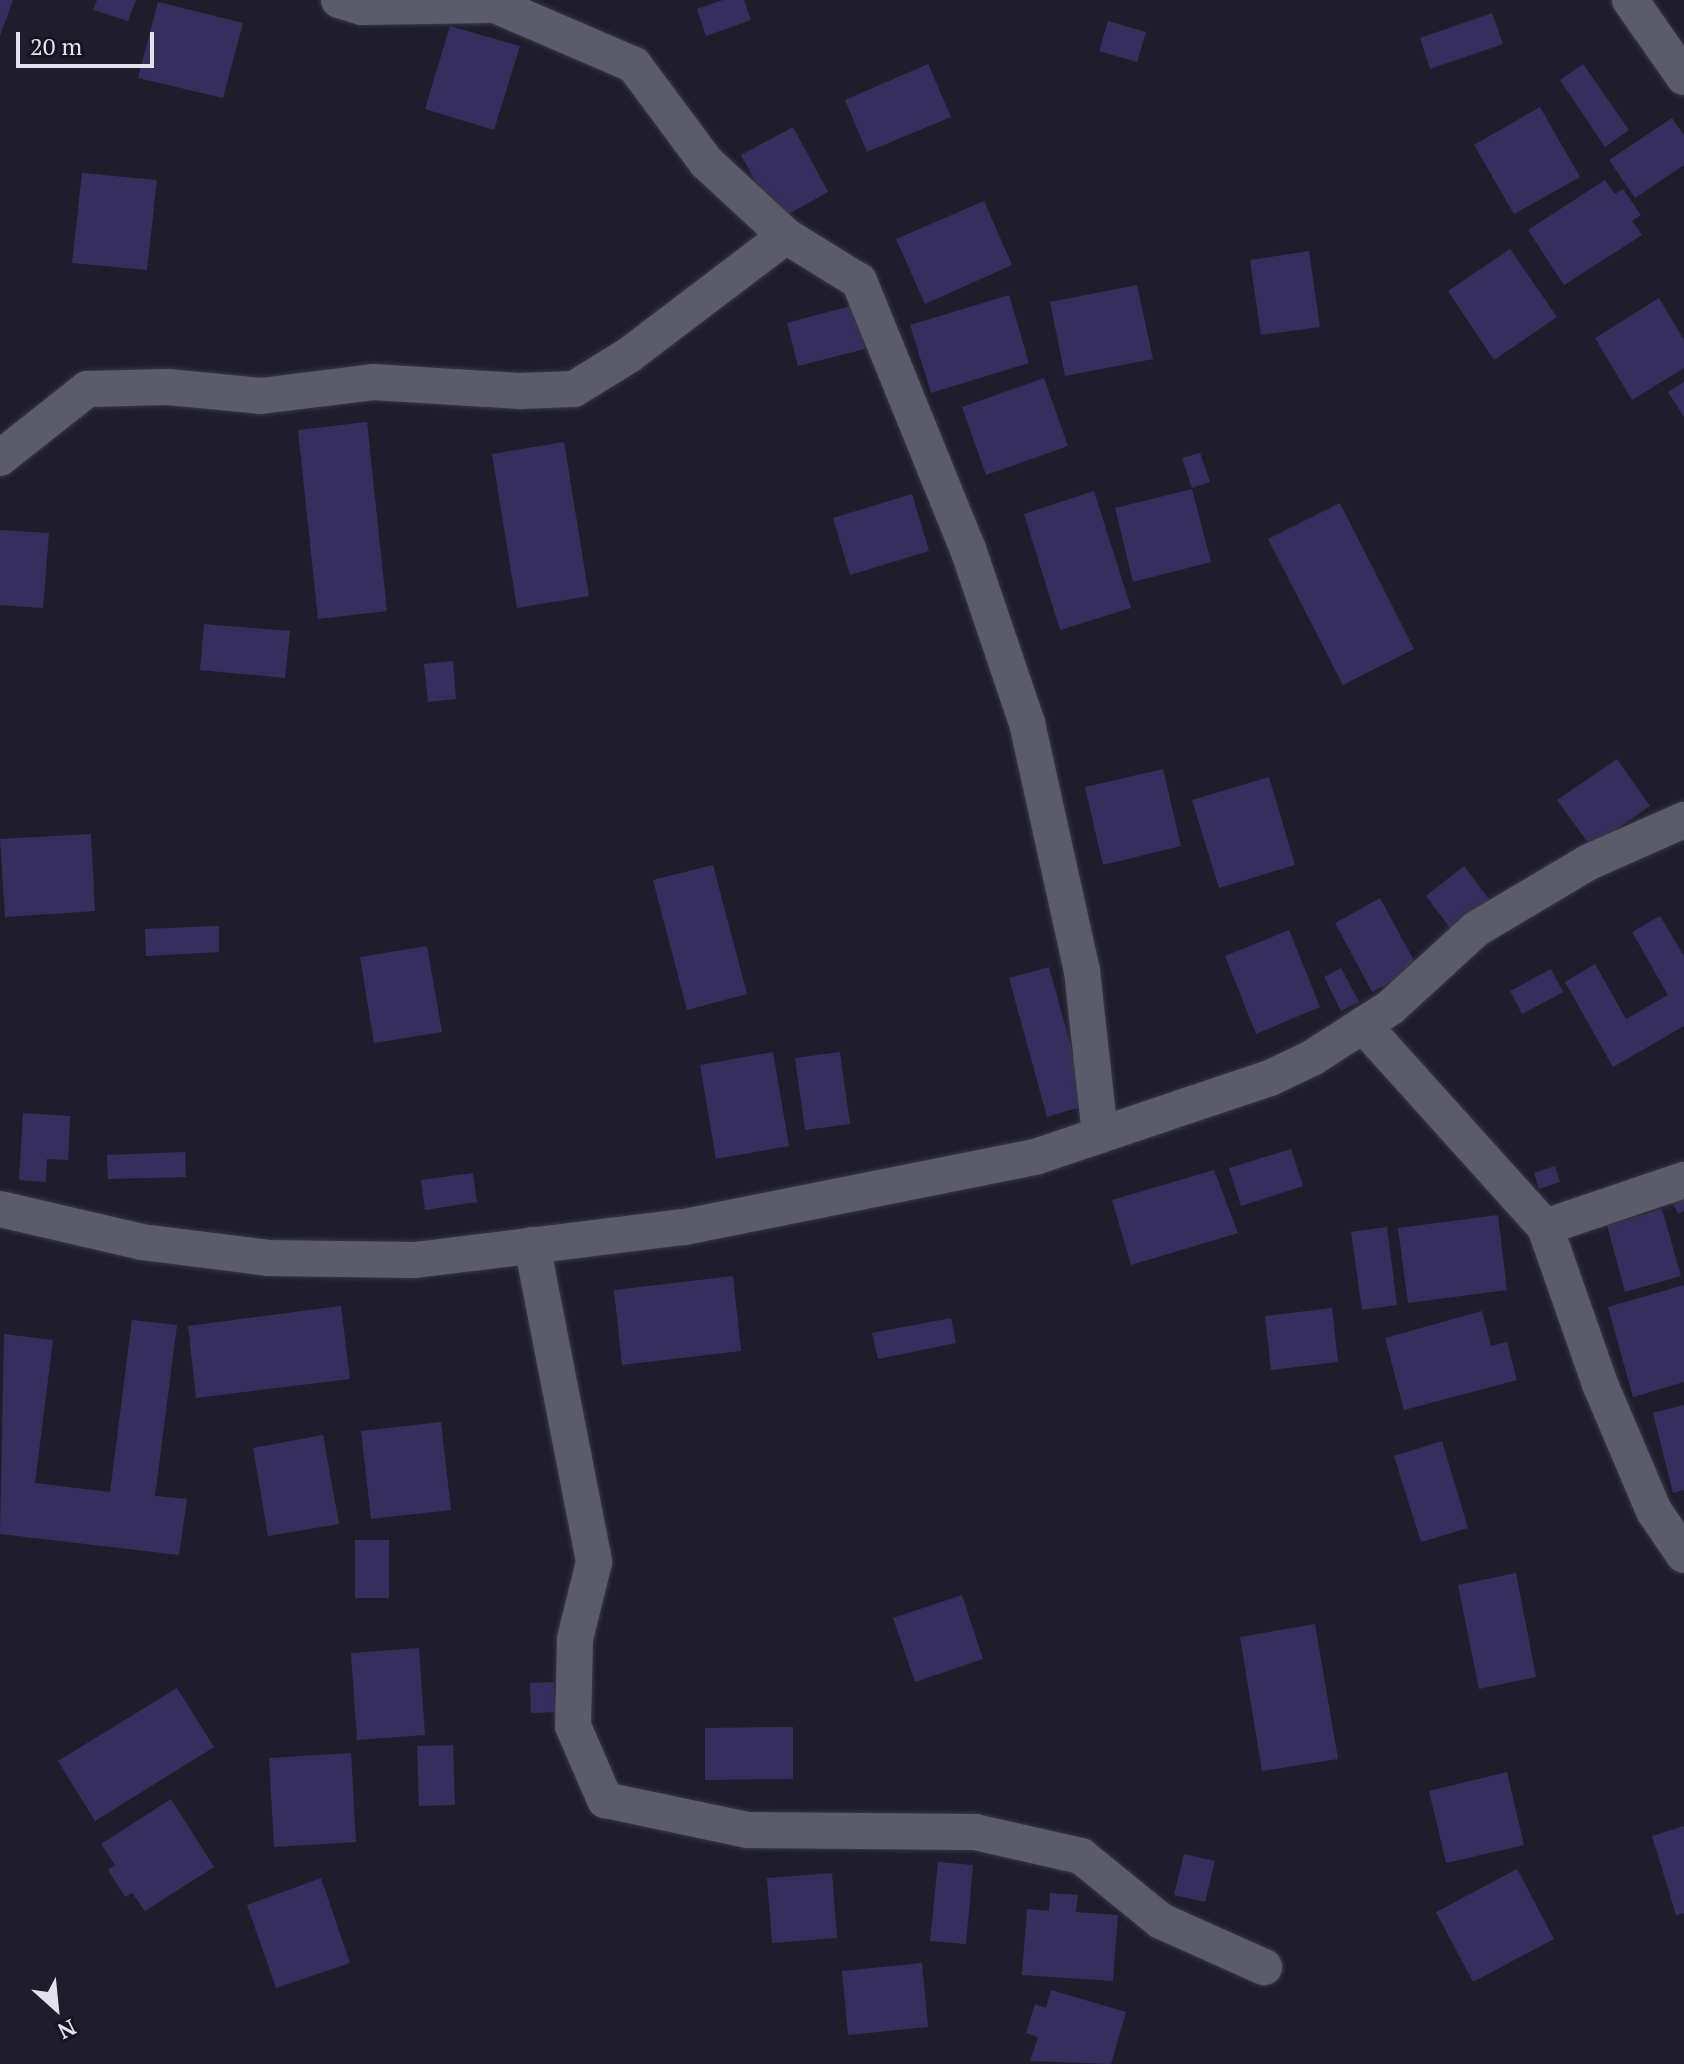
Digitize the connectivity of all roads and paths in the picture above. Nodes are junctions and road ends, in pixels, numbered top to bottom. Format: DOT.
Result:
graph roads {
  1 [pos="339,0"];
  2 [pos="1630,0"];
  3 [pos="1684,77"];
  4 [pos="786,236"];
  5 [pos="0,458"];
  6 [pos="1684,820"];
  7 [pos="1363,1025"];
  8 [pos="1100,1135"];
  9 [pos="1684,1180"];
  10 [pos="0,1209"];
  11 [pos="1545,1227"];
  12 [pos="532,1245"];
  13 [pos="1684,1555"];
  14 [pos="1264,1967"];
  1 -- 4 [label="street"];
  2 -- 3 [label="street"];
  4 -- 5 [label="street"];
  4 -- 8 [label="street"];
  6 -- 7 [label="street"];
  7 -- 8 [label="street"];
  7 -- 11 [label="street"];
  8 -- 12 [label="street"];
  9 -- 11 [label="street"];
  10 -- 12 [label="street"];
  11 -- 13 [label="street"];
  12 -- 14 [label="street"];
}
